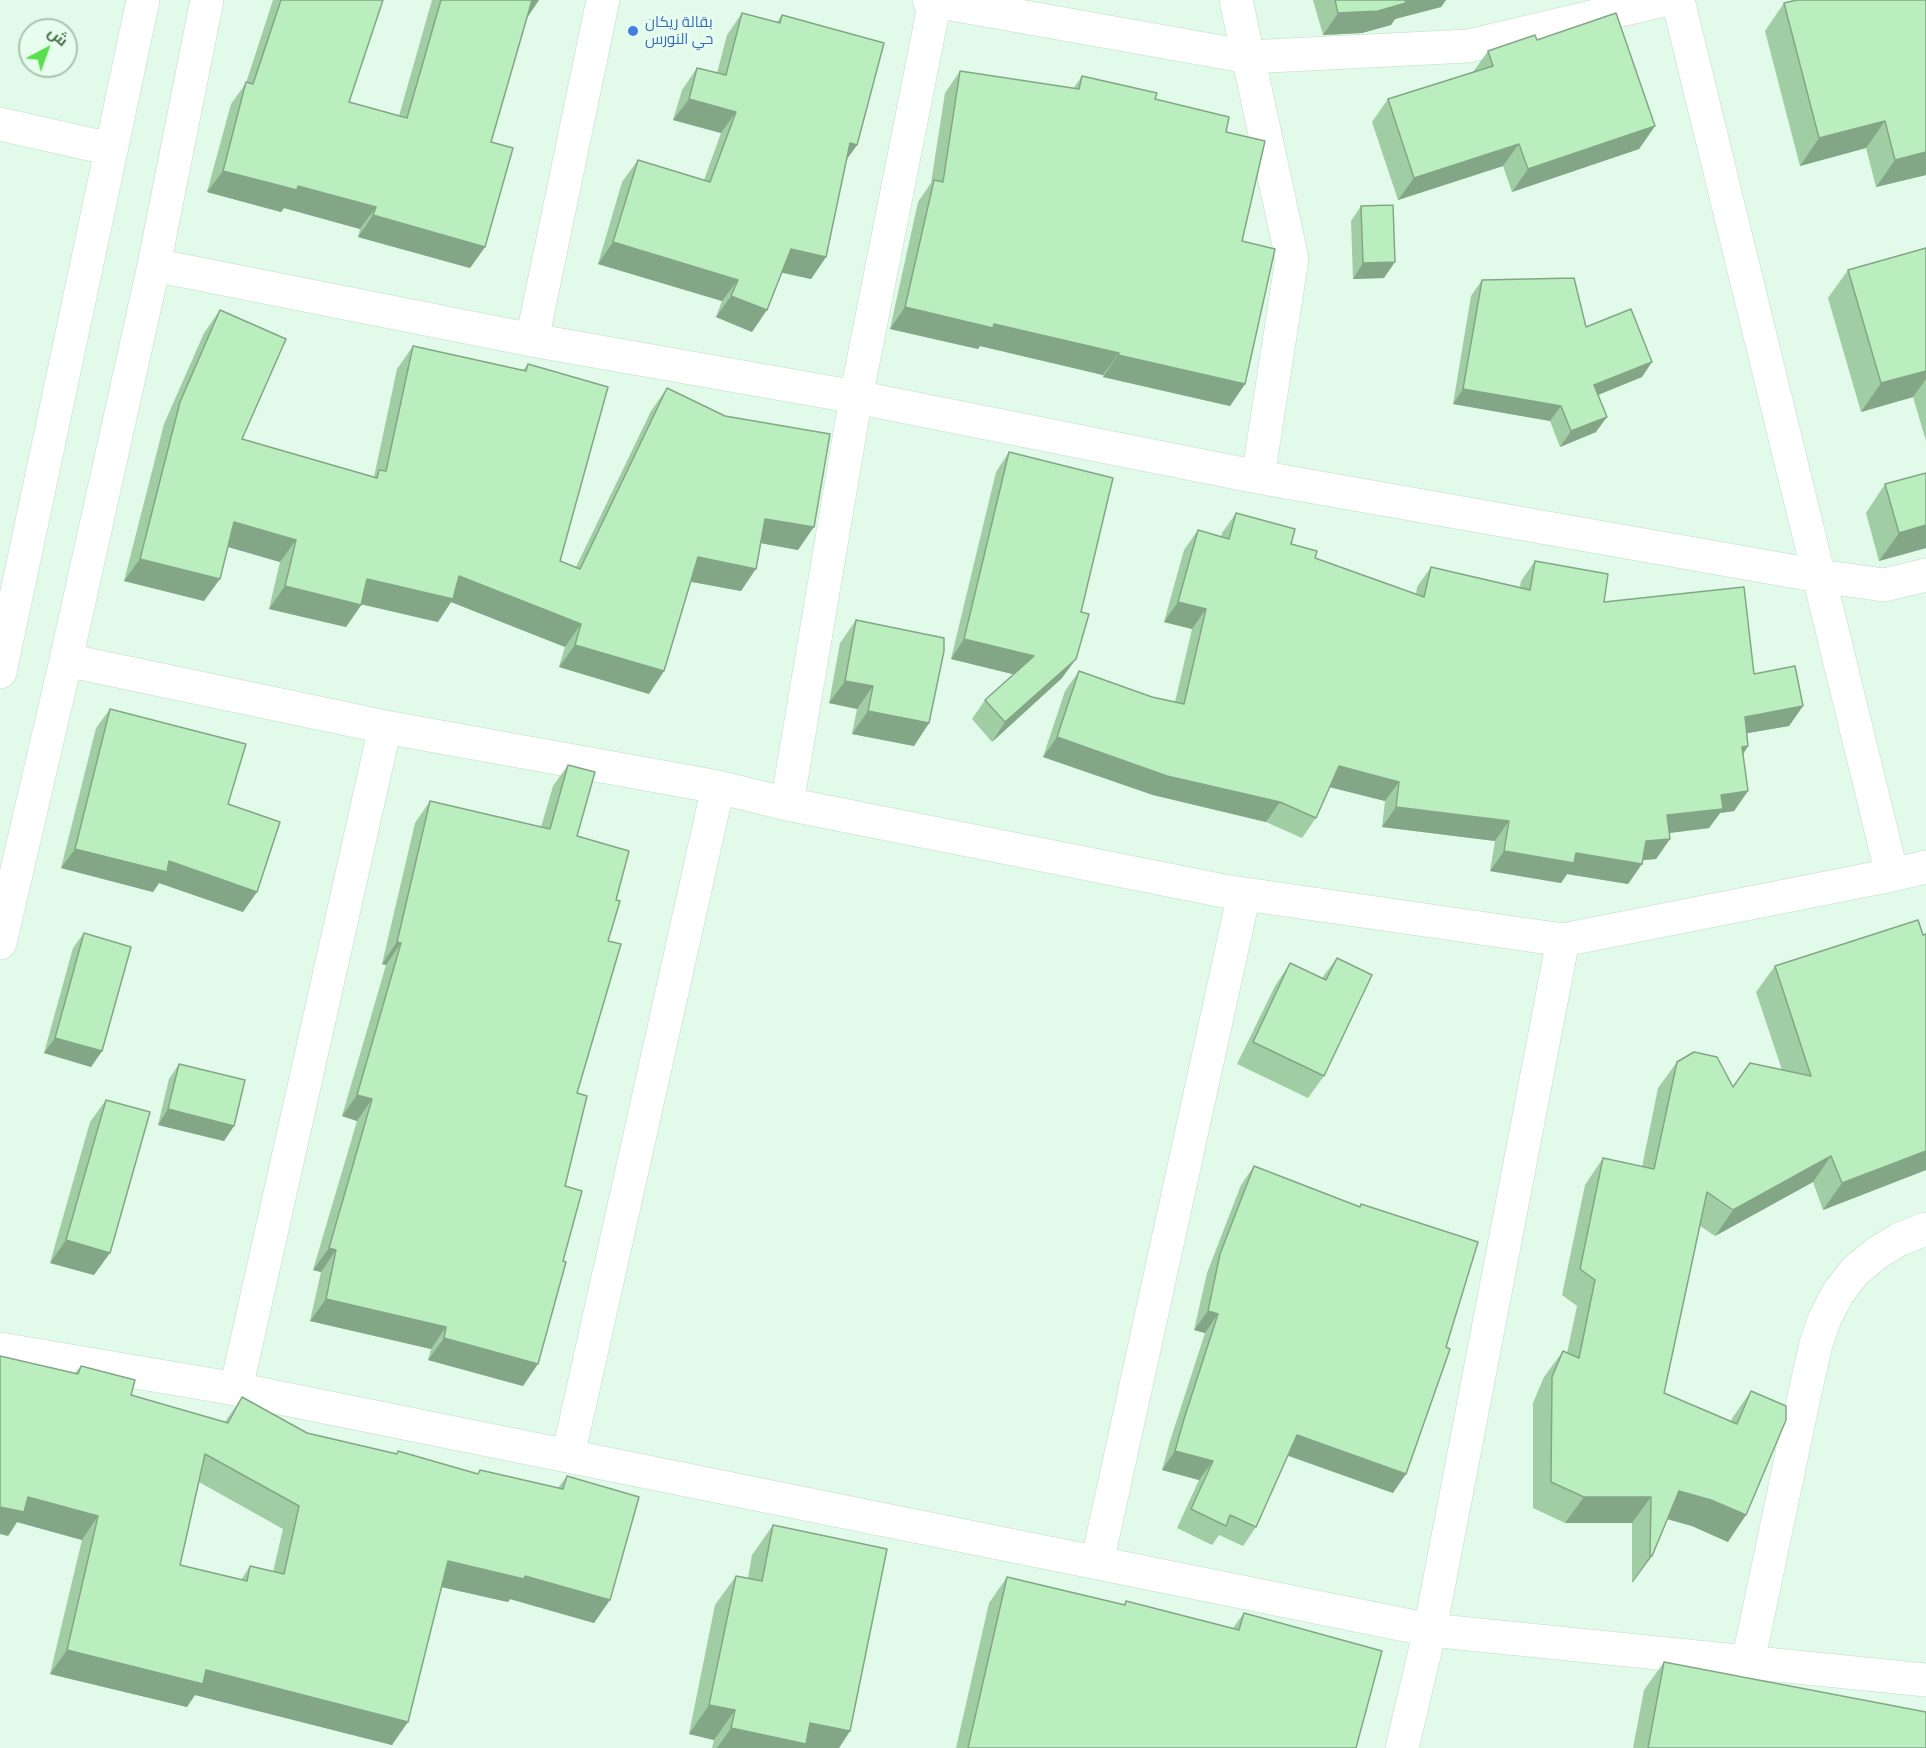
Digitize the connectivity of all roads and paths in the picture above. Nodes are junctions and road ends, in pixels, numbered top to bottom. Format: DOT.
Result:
graph roads {
  1 [pos="143,0"];
  2 [pos="207,0"];
  3 [pos="603,0"];
  4 [pos="1236,0"];
  5 [pos="1664,0"];
  6 [pos="1678,0"];
  7 [pos="932,1"];
  8 [pos="1249,57"];
  9 [pos="0,124"];
  10 [pos="111,149"];
  11 [pos="154,265"];
  12 [pos="532,340"];
  13 [pos="856,397"];
  14 [pos="1258,477"];
  15 [pos="1926,575"];
  16 [pos="1819,576"];
  17 [pos="66,660"];
  18 [pos="0,672"];
  19 [pos="385,727"];
  20 [pos="718,787"];
  21 [pos="787,804"];
  22 [pos="1926,867"];
  23 [pos="1893,875"];
  24 [pos="1244,894"];
  25 [pos="1563,940"];
  26 [pos="0,943"];
  27 [pos="1926,1229"];
  28 [pos="0,1349"];
  29 [pos="236,1389"];
  30 [pos="568,1456"];
  31 [pos="1097,1563"];
  32 [pos="1430,1630"];
  33 [pos="1748,1662"];
  34 [pos="1926,1680"];
  35 [pos="1402,1748"];
  1 -- 10 [label="street"];
  2 -- 11 [label="street"];
  3 -- 12 [label="street"];
  4 -- 8 [label="street"];
  5 -- 8 [label="street"];
  6 -- 16 [label="street"];
  7 -- 8 [label="street"];
  7 -- 13 [label="street"];
  8 -- 14 [label="street"];
  9 -- 10 [label="street"];
  10 -- 18 [label="street"];
  11 -- 12 [label="street"];
  11 -- 17 [label="street"];
  12 -- 13 [label="street"];
  13 -- 14 [label="street"];
  13 -- 21 [label="street"];
  14 -- 16 [label="street"];
  15 -- 16 [label="street"];
  16 -- 23 [label="street"];
  17 -- 19 [label="street"];
  17 -- 26 [label="street"];
  19 -- 20 [label="street"];
  19 -- 29 [label="street"];
  20 -- 21 [label="street"];
  20 -- 30 [label="street"];
  21 -- 24 [label="street"];
  22 -- 23 [label="street"];
  23 -- 25 [label="street"];
  24 -- 25 [label="street"];
  24 -- 31 [label="street"];
  25 -- 32 [label="street"];
  27 -- 33 [label="street"];
  28 -- 29 [label="street"];
  29 -- 30 [label="street"];
  30 -- 31 [label="street"];
  31 -- 32 [label="street"];
  32 -- 33 [label="street"];
  32 -- 35 [label="street"];
  33 -- 34 [label="street"];
}
